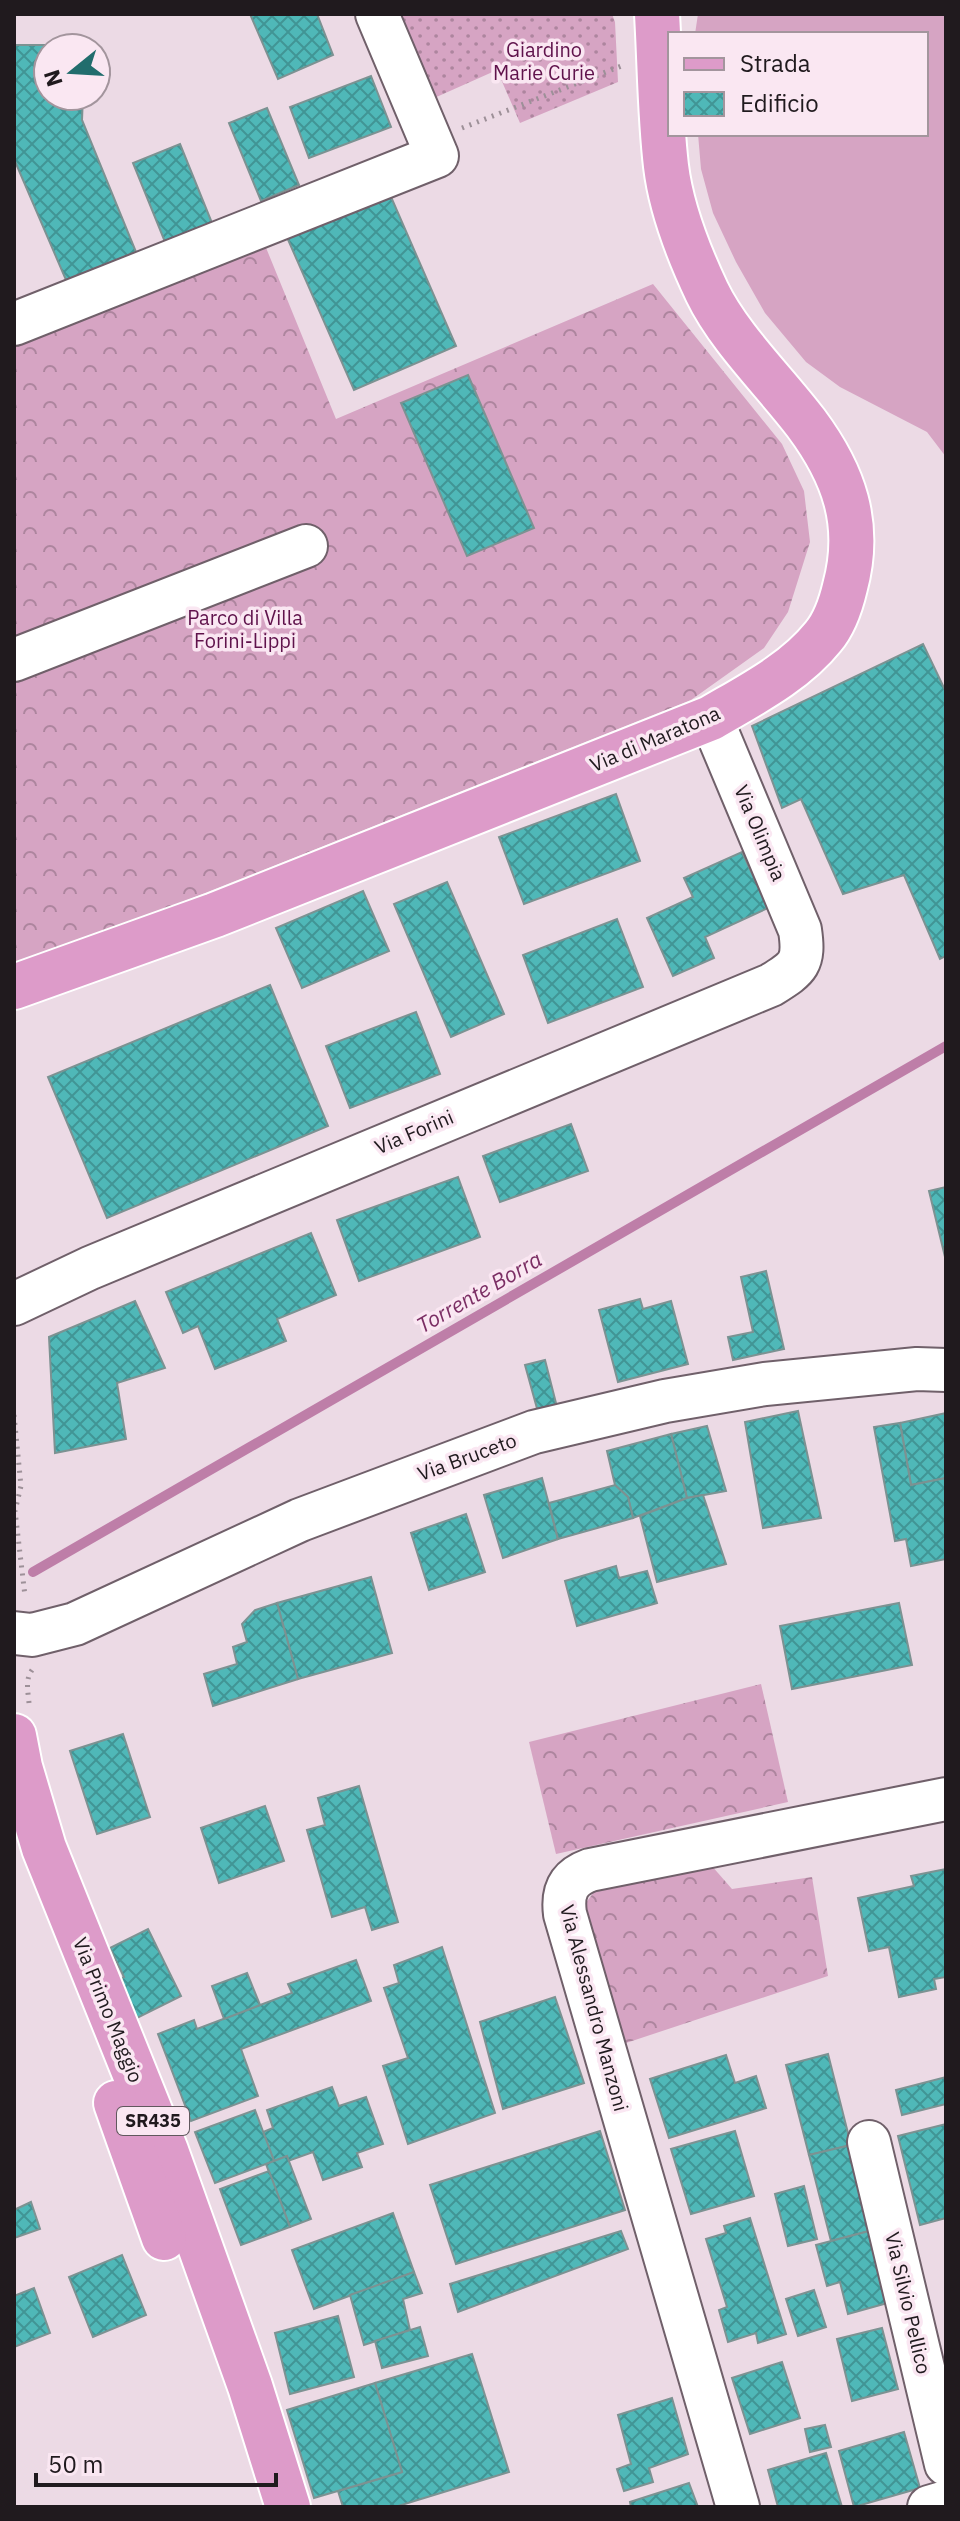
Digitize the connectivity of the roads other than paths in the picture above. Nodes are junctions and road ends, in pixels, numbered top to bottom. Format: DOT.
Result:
graph roads {
  1 [pos="377,14"];
  2 [pos="658,32"];
  3 [pos="14,324"];
  4 [pos="306,546"];
  5 [pos="14,660"];
  6 [pos="711,718"];
  7 [pos="803,951"];
  8 [pos="14,987"];
  9 [pos="14,1304"];
  10 [pos="946,1370"];
  11 [pos="23,1617"];
  12 [pos="14,1736"];
  13 [pos="946,1799"];
  14 [pos="14,1831"];
  15 [pos="869,2142"];
  16 [pos="946,2464"];
  17 [pos="946,2502"];
  18 [pos="258,2507"];
  19 [pos="288,2507"];
  20 [pos="738,2507"];
  21 [pos="929,2507"];
  1 -- 3 [label="street"];
  2 -- 6 [label="main road, Via di Maratona"];
  4 -- 5 [label="street"];
  6 -- 7 [label="street, Via Olimpia"];
  6 -- 8 [label="main road, Via di Maratona"];
  7 -- 9 [label="street, Via Forini"];
  10 -- 11 [label="street, Via Bruceto"];
  12 -- 19 [label="main road, Via Primo Maggio / SR435"];
  13 -- 20 [label="street, Via Alessandro Manzoni"];
  14 -- 18 [label="main road, Via Primo Maggio / SR435"];
  15 -- 16 [label="street, Via Silvio Pellico"];
  17 -- 21 [label="street"];
}
